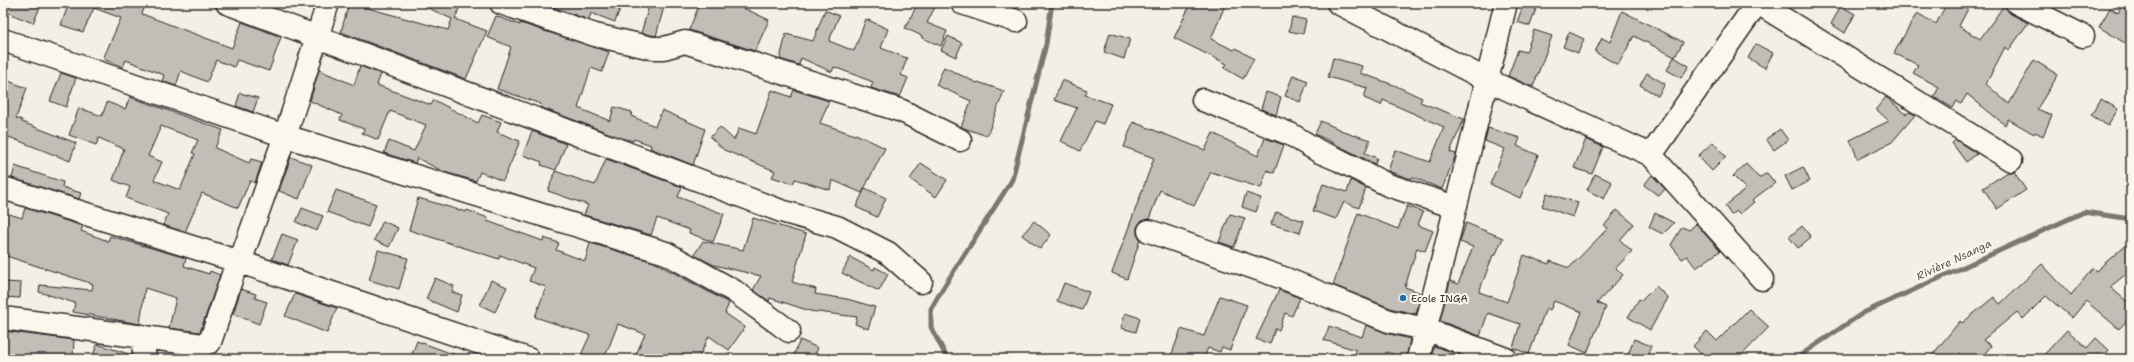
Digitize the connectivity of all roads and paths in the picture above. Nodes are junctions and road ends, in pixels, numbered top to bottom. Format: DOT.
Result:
graph roads {
  1 [pos="227,3"];
  2 [pos="328,3"];
  3 [pos="501,3"];
  4 [pos="962,3"];
  5 [pos="1338,3"];
  6 [pos="1506,3"];
  7 [pos="1758,3"];
  8 [pos="2017,3"];
  9 [pos="1016,20"];
  10 [pos="317,36"];
  11 [pos="2083,36"];
  12 [pos="3,40"];
  13 [pos="1487,80"];
  14 [pos="1202,100"];
  15 [pos="285,136"];
  16 [pos="960,140"];
  17 [pos="1651,155"];
  18 [pos="2011,160"];
  19 [pos="3,188"];
  20 [pos="1455,207"];
  21 [pos="1149,231"];
  22 [pos="240,262"];
  23 [pos="1762,279"];
  24 [pos="921,282"];
  25 [pos="3,318"];
  26 [pos="1425,329"];
  27 [pos="789,331"];
  28 [pos="142,336"];
  29 [pos="145,359"];
  30 [pos="528,359"];
  31 [pos="1418,359"];
  32 [pos="1506,359"];
  1 -- 10 [label="street"];
  2 -- 10 [label="street"];
  3 -- 16 [label="street"];
  4 -- 9 [label="street"];
  5 -- 13 [label="street"];
  6 -- 13 [label="street"];
  7 -- 17 [label="street"];
  7 -- 18 [label="street"];
  8 -- 11 [label="street"];
  10 -- 15 [label="street"];
  10 -- 24 [label="street"];
  12 -- 15 [label="street"];
  13 -- 17 [label="street"];
  13 -- 20 [label="street"];
  14 -- 20 [label="street"];
  15 -- 22 [label="street"];
  15 -- 27 [label="street"];
  17 -- 23 [label="street"];
  19 -- 22 [label="street"];
  20 -- 26 [label="street"];
  21 -- 26 [label="street"];
  22 -- 28 [label="street"];
  22 -- 30 [label="street"];
  25 -- 28 [label="street"];
  26 -- 31 [label="street"];
  26 -- 32 [label="street"];
  28 -- 29 [label="street"];
}
